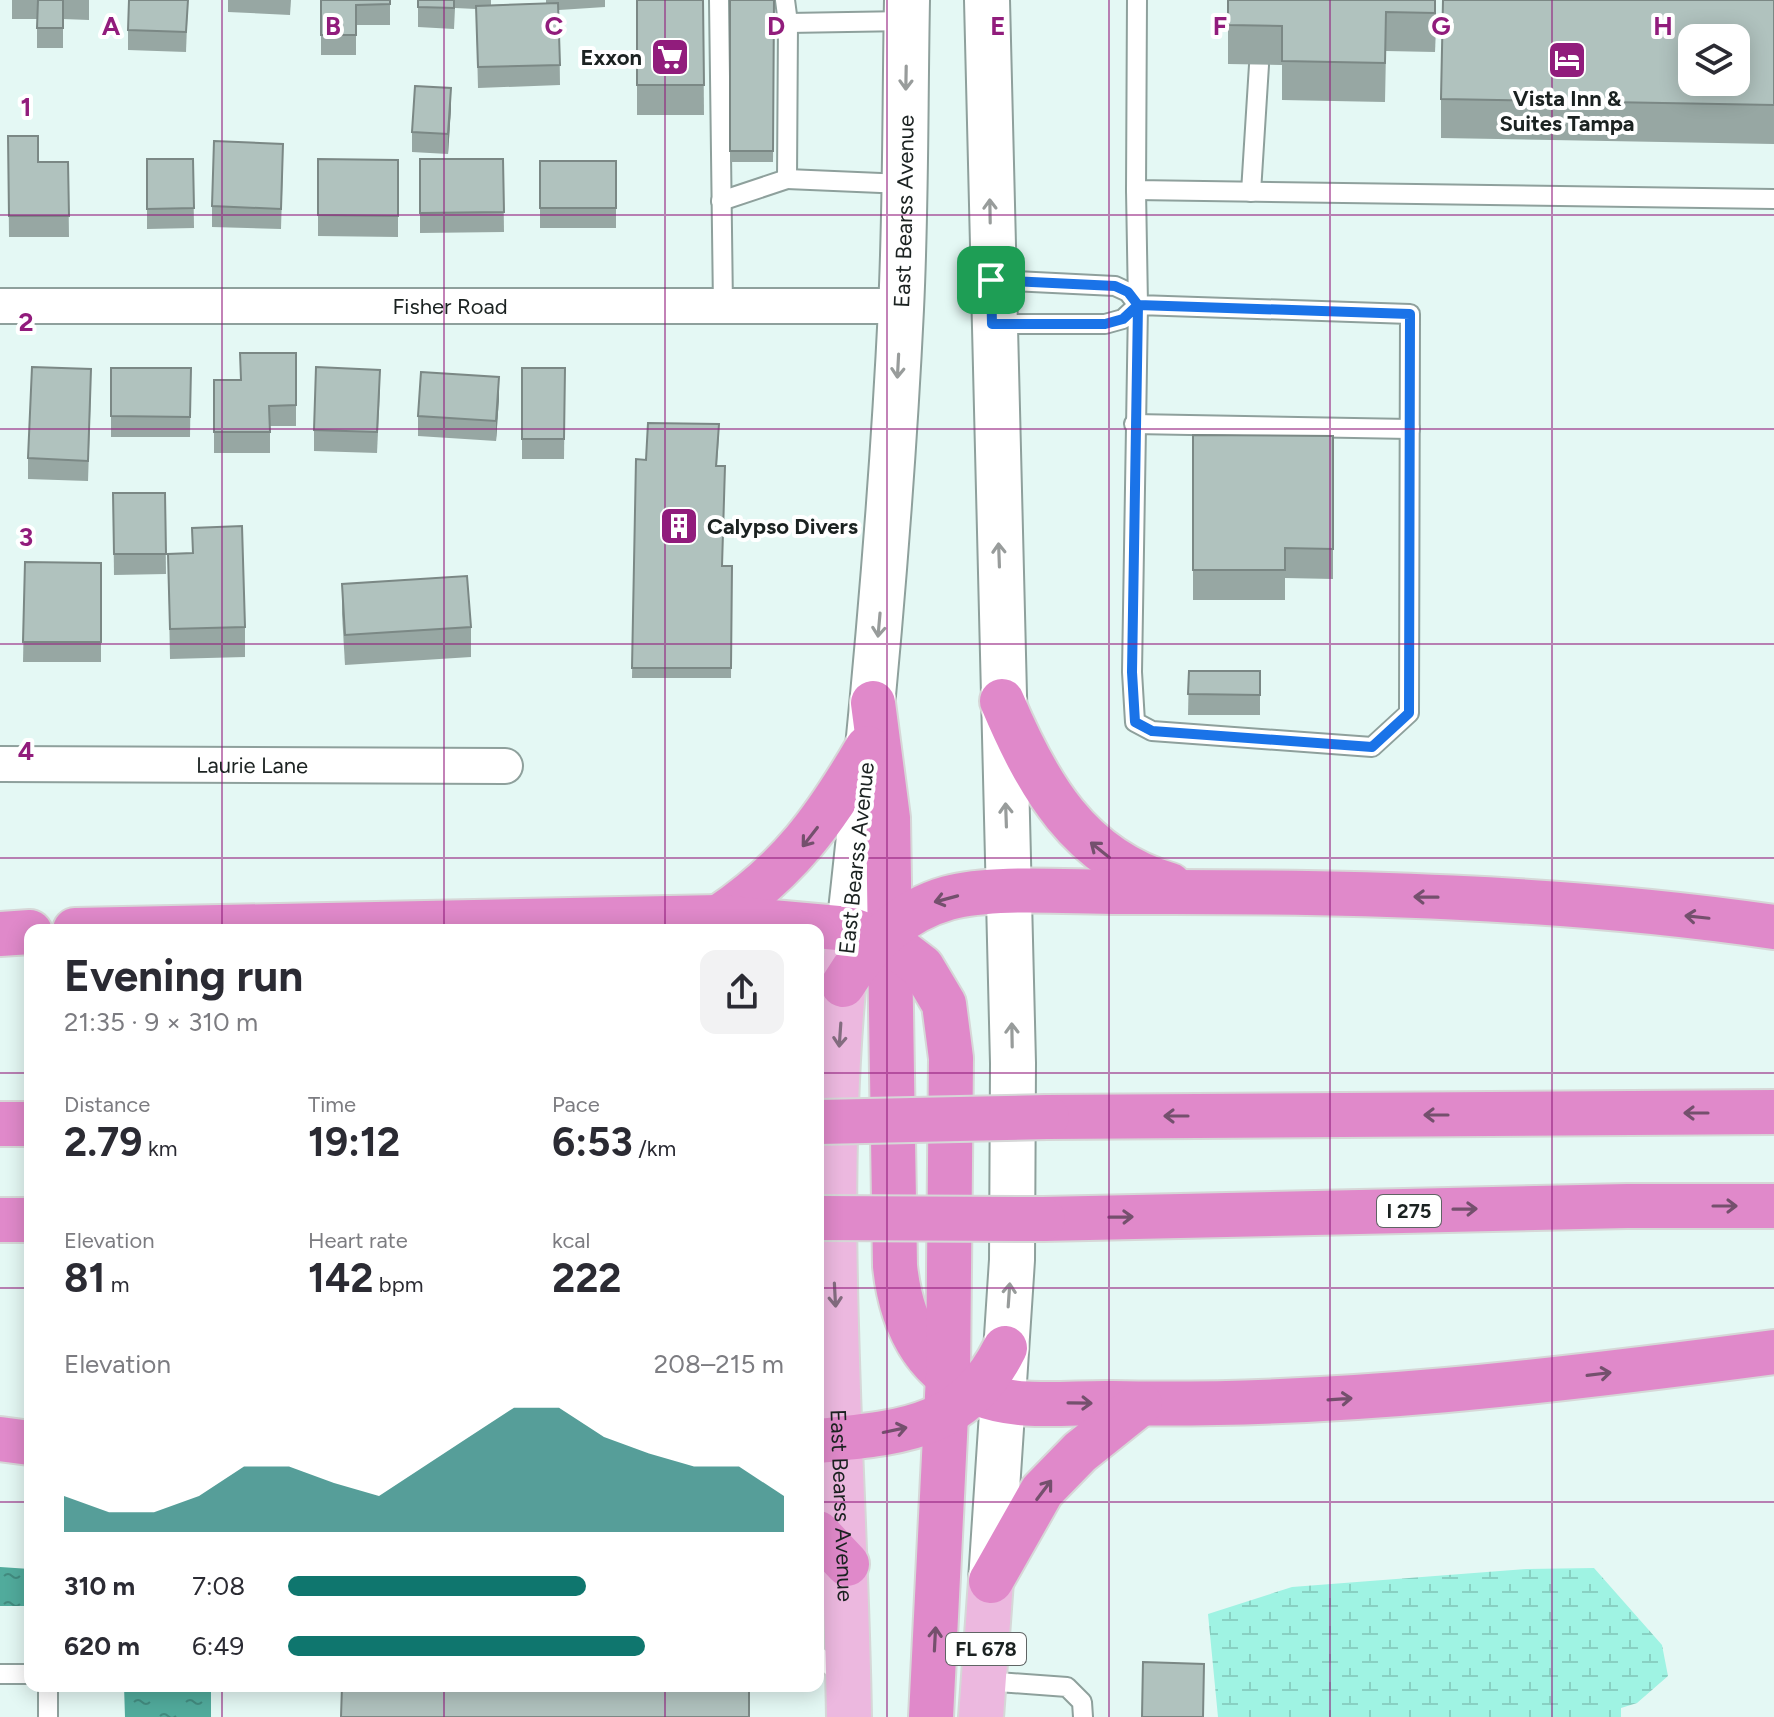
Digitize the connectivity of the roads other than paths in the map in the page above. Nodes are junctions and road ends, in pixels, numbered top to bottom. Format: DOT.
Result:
graph roads {
  1 [pos="719,0"];
  2 [pos="785,0"];
  3 [pos="987,0"];
  4 [pos="1137,0"];
  5 [pos="907,10"];
  6 [pos="788,23"];
  7 [pos="1259,65"];
  8 [pos="787,179"];
  9 [pos="904,184"];
  10 [pos="1136,190"];
  11 [pos="1251,192"];
  12 [pos="1774,199"];
  13 [pos="721,201"];
  14 [pos="991,280"];
  15 [pos="1138,305"];
  16 [pos="0,306"];
  17 [pos="902,306"];
  18 [pos="723,307"];
  19 [pos="992,324"];
  20 [pos="1134,424"];
  21 [pos="1410,429"];
  22 [pos="1002,701"];
  23 [pos="873,703"];
  24 [pos="867,748"];
  25 [pos="0,764"];
  26 [pos="505,766"];
  27 [pos="1196,892"];
  28 [pos="1009,893"];
  29 [pos="719,917"];
  30 [pos="372,924"];
  31 [pos="781,924"];
  32 [pos="1774,927"];
  33 [pos="824,929"];
  34 [pos="24,932"];
  35 [pos="0,934"];
  36 [pos="878,935"];
  37 [pos="1774,1112"];
  38 [pos="824,1122"];
  39 [pos="0,1124"];
  40 [pos="24,1124"];
  41 [pos="1774,1206"];
  42 [pos="824,1218"];
  43 [pos="0,1220"];
  44 [pos="24,1220"];
  45 [pos="1005,1348"];
  46 [pos="1774,1352"];
  47 [pos="968,1396"];
  48 [pos="1140,1404"];
  49 [pos="0,1439"];
  50 [pos="830,1440"];
  51 [pos="24,1442"];
  52 [pos="824,1539"];
  53 [pos="847,1564"];
  54 [pos="991,1581"];
  55 [pos="0,1674"];
  56 [pos="24,1674"];
  57 [pos="839,1685"];
  58 [pos="48,1692"];
  59 [pos="982,1699"];
  60 [pos="48,1717"];
  61 [pos="931,1717"];
  62 [pos="1083,1717"];
  1 -- 13 [label="lane"];
  2 -- 6 [label="lane"];
  14 -- 3 [label="main road, one-way"];
  4 -- 10 [label="lane"];
  5 -- 6 [label="lane"];
  5 -- 9 [label="main road, East Bearss Avenue, one-way"];
  6 -- 8 [label="lane"];
  7 -- 11 [label="lane"];
  8 -- 9 [label="lane"];
  8 -- 13 [label="lane"];
  9 -- 17 [label="main road, East Bearss Avenue"];
  10 -- 11 [label="lane"];
  10 -- 15 [label="lane"];
  11 -- 12 [label="lane"];
  13 -- 18 [label="lane"];
  14 -- 15 [label="lane"];
  14 -- 19 [label="main road"];
  15 -- 19 [label="lane"];
  15 -- 20 [label="lane"];
  15 -- 21 [label="lane"];
  16 -- 18 [label="street, Fisher Road"];
  17 -- 18 [label="street, Fisher Road"];
  17 -- 23 [label="main road, East Bearss Avenue, one-way"];
  22 -- 19 [label="main road, one-way"];
  20 -- 21 [label="lane"];
  20 -- 21 [label="lane"];
  27 -- 22 [label="highway, one-way"];
  28 -- 22 [label="main road, one-way"];
  23 -- 24 [label="main road, East Bearss Avenue"];
  23 -- 36 [label="highway"];
  24 -- 29 [label="highway, one-way"];
  24 -- 36 [label="main road, East Bearss Avenue"];
  25 -- 26 [label="street, Laurie Lane"];
  27 -- 28 [label="highway"];
  32 -- 27 [label="highway, one-way"];
  28 -- 36 [label="highway, one-way"];
  45 -- 28 [label="main road, one-way"];
  29 -- 30 [label="highway"];
  29 -- 31 [label="highway"];
  33 -- 36 [label="highway"];
  34 -- 35 [label="highway"];
  36 -- 47 [label="highway"];
  36 -- 47 [label="highway"];
  36 -- 50 [label="main road, East Bearss Avenue, one-way"];
  37 -- 38 [label="highway, one-way, bridge"];
  39 -- 40 [label="highway"];
  42 -- 41 [label="highway, I 275, one-way, bridge"];
  43 -- 44 [label="highway"];
  45 -- 47 [label="highway"];
  48 -- 46 [label="highway, one-way"];
  47 -- 48 [label="highway, one-way"];
  50 -- 47 [label="highway, one-way"];
  47 -- 54 [label="main road, FL 678"];
  61 -- 47 [label="highway, one-way"];
  54 -- 48 [label="highway, one-way"];
  49 -- 51 [label="highway"];
  50 -- 53 [label="main road, East Bearss Avenue"];
  52 -- 53 [label="highway"];
  53 -- 57 [label="main road, East Bearss Avenue"];
  54 -- 59 [label="main road, FL 678"];
  55 -- 56 [label="lane"];
  58 -- 60 [label="lane"];
  59 -- 62 [label="lane"];
}
